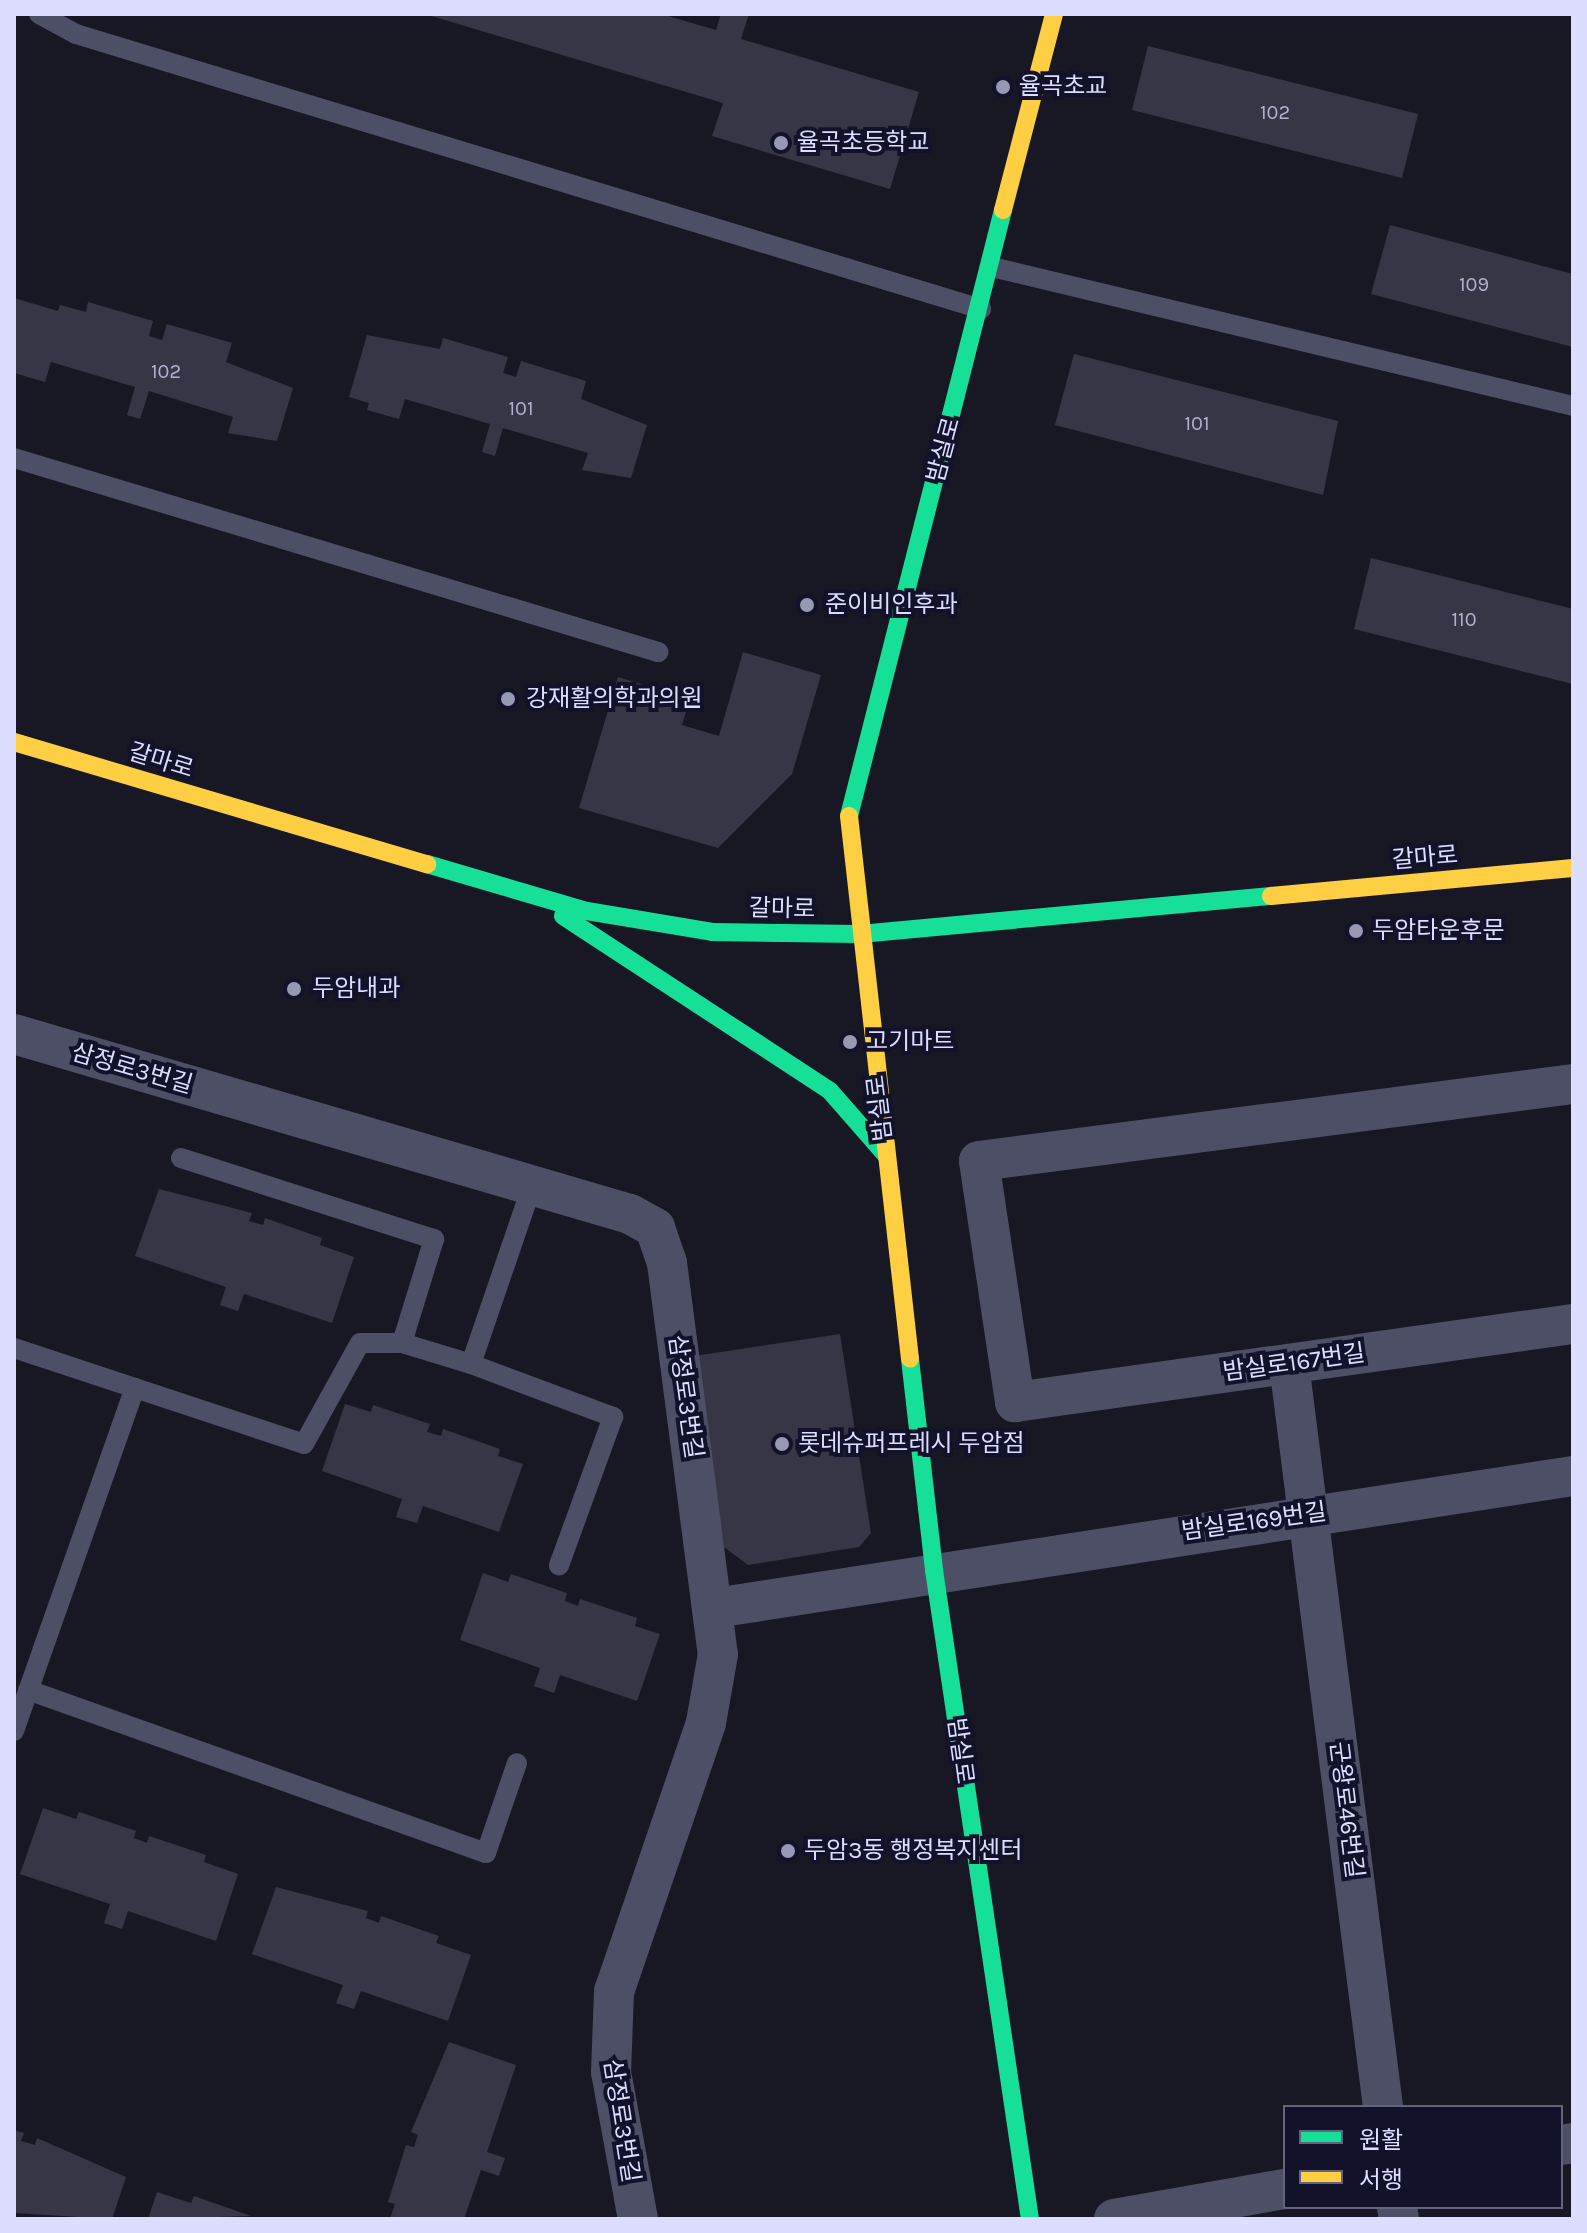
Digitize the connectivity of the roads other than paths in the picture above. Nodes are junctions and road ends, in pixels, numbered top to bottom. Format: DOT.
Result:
graph roads {
  1 [pos="39,14"];
  2 [pos="1054,14"];
  3 [pos="992,267"];
  4 [pos="981,310"];
  5 [pos="1573,406"];
  6 [pos="14,458"];
  7 [pos="658,652"];
  8 [pos="14,742"];
  9 [pos="1573,868"];
  10 [pos="531,895"];
  11 [pos="860,934"];
  12 [pos="14,1034"];
  13 [pos="1573,1084"];
  14 [pos="886,1155"];
  15 [pos="181,1158"];
  16 [pos="532,1186"];
  17 [pos="1573,1324"];
  18 [pos="402,1343"];
  19 [pos="14,1348"];
  20 [pos="471,1364"];
  21 [pos="1289,1364"];
  22 [pos="135,1388"];
  23 [pos="1573,1476"];
  24 [pos="1308,1514"];
  25 [pos="559,1565"];
  26 [pos="934,1570"];
  27 [pos="715,1608"];
  28 [pos="28,1690"];
  29 [pos="14,1731"];
  30 [pos="517,1763"];
  31 [pos="1383,2105"];
  32 [pos="1283,2189"];
  33 [pos="638,2219"];
  34 [pos="1030,2219"];
  35 [pos="1114,2219"];
  1 -- 4 [label="lane"];
  2 -- 3 [label="main road, 밤실로"];
  3 -- 4 [label="main road, 밤실로"];
  3 -- 5 [label="lane"];
  4 -- 11 [label="main road, 밤실로"];
  6 -- 7 [label="lane"];
  8 -- 10 [label="main road, 갈마로"];
  9 -- 11 [label="main road, 갈마로"];
  10 -- 11 [label="main road, 갈마로"];
  10 -- 14 [label="main road"];
  11 -- 14 [label="main road, 밤실로"];
  12 -- 16 [label="street, 삼정로3번길"];
  13 -- 21 [label="street, 밤실로167번길"];
  14 -- 26 [label="main road, 밤실로"];
  15 -- 18 [label="lane"];
  16 -- 20 [label="lane"];
  16 -- 27 [label="street, 삼정로3번길"];
  17 -- 21 [label="street, 밤실로167번길"];
  18 -- 20 [label="lane"];
  18 -- 22 [label="lane"];
  19 -- 22 [label="lane"];
  20 -- 25 [label="lane"];
  21 -- 24 [label="street, 군왕로46번길"];
  22 -- 28 [label="lane"];
  23 -- 24 [label="street, 밤실로169번길"];
  24 -- 26 [label="street, 밤실로169번길"];
  24 -- 31 [label="street, 군왕로46번길"];
  26 -- 27 [label="street, 밤실로169번길"];
  26 -- 34 [label="main road, 밤실로"];
  27 -- 33 [label="street, 삼정로3번길"];
  28 -- 29 [label="lane"];
  28 -- 30 [label="lane"];
  32 -- 35 [label="street"];
}
